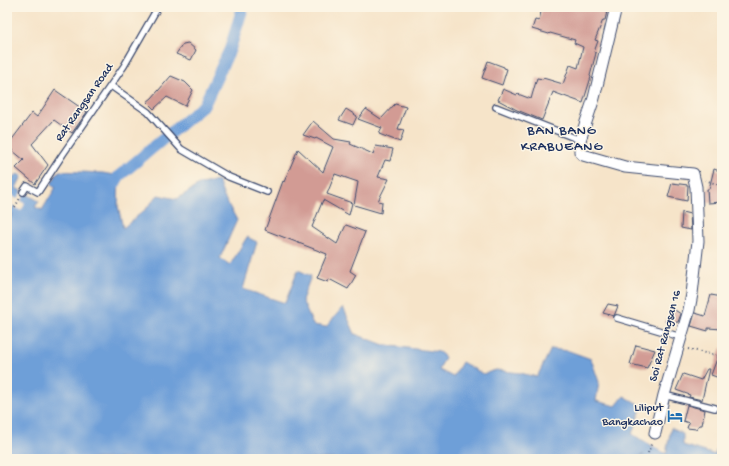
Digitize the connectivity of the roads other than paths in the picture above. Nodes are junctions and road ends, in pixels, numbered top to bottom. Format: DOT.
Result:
graph roads {
  1 [pos="158,7"];
  2 [pos="616,7"];
  3 [pos="111,86"];
  4 [pos="496,107"];
  5 [pos="580,140"];
  6 [pos="23,192"];
  7 [pos="267,192"];
  8 [pos="617,318"];
  9 [pos="679,342"];
  10 [pos="664,394"];
  11 [pos="715,408"];
  12 [pos="655,433"];
  1 -- 3 [label="lane, Rat Rangsan Road"];
  2 -- 5 [label="street"];
  3 -- 6 [label="lane, Rat Rangsan Road"];
  3 -- 7 [label="lane"];
  4 -- 5 [label="lane"];
  5 -- 9 [label="street, Soi Rat Rangsan 16"];
  8 -- 9 [label="lane"];
  9 -- 10 [label="street, Soi Rat Rangsan 16"];
  10 -- 11 [label="lane"];
  10 -- 12 [label="street, Soi Rat Rangsan 16"];
}
